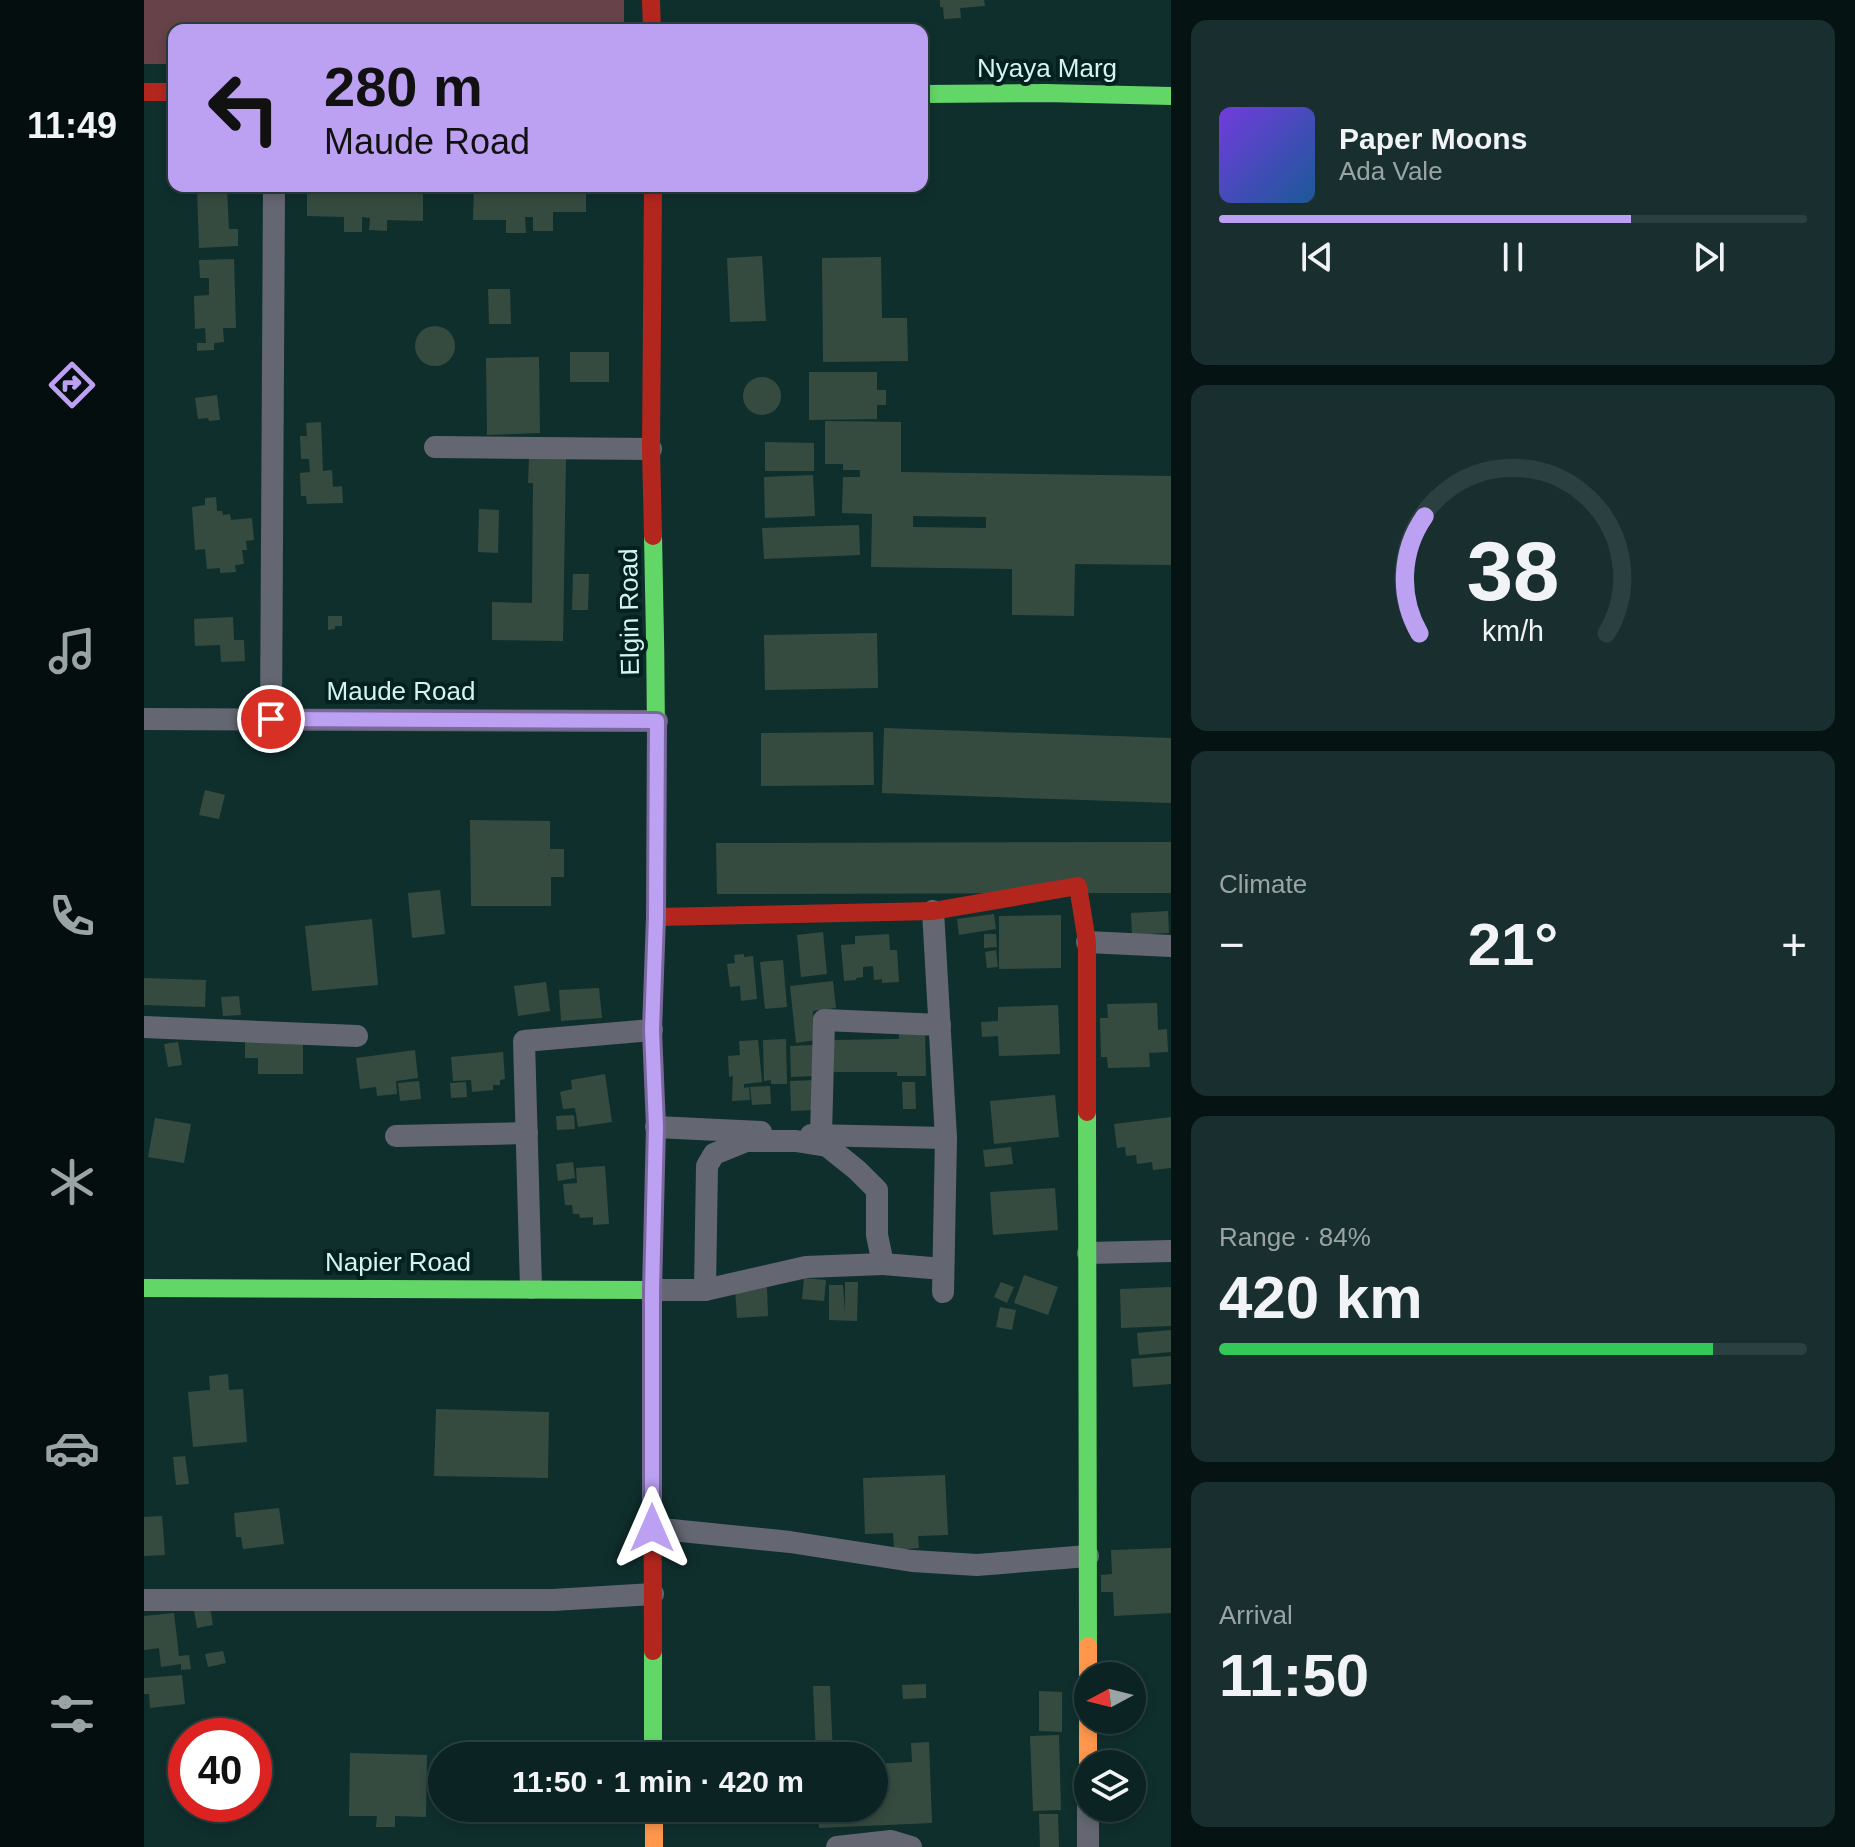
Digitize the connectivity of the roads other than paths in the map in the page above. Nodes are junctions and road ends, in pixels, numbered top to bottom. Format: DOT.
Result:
graph roads {
  1 [pos="651,0"];
  2 [pos="652,24"];
  3 [pos="144,92"];
  4 [pos="168,92"];
  5 [pos="928,94"];
  6 [pos="1171,96"];
  7 [pos="274,192"];
  8 [pos="653,192"];
  9 [pos="435,447"];
  10 [pos="651,449"];
  11 [pos="144,719"];
  12 [pos="271,719"];
  13 [pos="657,721"];
  14 [pos="933,911"];
  15 [pos="656,917"];
  16 [pos="1087,942"];
  17 [pos="1171,946"];
  18 [pos="940,1025"];
  19 [pos="144,1027"];
  20 [pos="652,1030"];
  21 [pos="357,1036"];
  22 [pos="656,1127"];
  23 [pos="527,1133"];
  24 [pos="821,1135"];
  25 [pos="396,1136"];
  26 [pos="946,1138"];
  27 [pos="1171,1251"];
  28 [pos="1088,1253"];
  29 [pos="883,1264"];
  30 [pos="144,1288"];
  31 [pos="531,1288"];
  32 [pos="652,1290"];
  33 [pos="705,1290"];
  34 [pos="652,1528"];
  35 [pos="1088,1556"];
  36 [pos="653,1594"];
  37 [pos="144,1600"];
  38 [pos="653,1742"];
  39 [pos="1088,1750"];
  40 [pos="654,1822"];
  41 [pos="1088,1822"];
  42 [pos="654,1847"];
  43 [pos="837,1847"];
  44 [pos="911,1847"];
  45 [pos="1088,1847"];
  1 -- 2 [label="street"];
  3 -- 4 [label="street"];
  5 -- 6 [label="street, Nyaya Marg"];
  7 -- 12 [label="street"];
  8 -- 10 [label="street, Elgin Road"];
  9 -- 10 [label="street"];
  10 -- 13 [label="street, Elgin Road"];
  11 -- 12 [label="street, Maude Road"];
  12 -- 13 [label="street, Maude Road"];
  13 -- 15 [label="street, Elgin Road"];
  14 -- 15 [label="street"];
  14 -- 16 [label="street"];
  14 -- 18 [label="street"];
  15 -- 20 [label="street, Elgin Road"];
  16 -- 17 [label="street"];
  16 -- 28 [label="street"];
  18 -- 24 [label="street"];
  18 -- 26 [label="street"];
  19 -- 21 [label="street"];
  20 -- 22 [label="street, Elgin Road"];
  20 -- 23 [label="street"];
  22 -- 24 [label="street"];
  22 -- 32 [label="street, Elgin Road"];
  23 -- 25 [label="street"];
  23 -- 31 [label="street"];
  24 -- 26 [label="street"];
  26 -- 29 [label="street"];
  27 -- 28 [label="street"];
  28 -- 35 [label="street"];
  29 -- 33 [label="street"];
  29 -- 33 [label="street"];
  30 -- 31 [label="street, Napier Road"];
  31 -- 32 [label="street, Napier Road"];
  32 -- 33 [label="street"];
  32 -- 34 [label="street, Elgin Road"];
  34 -- 35 [label="street"];
  34 -- 36 [label="street, Elgin Road"];
  35 -- 39 [label="street"];
  36 -- 37 [label="street"];
  36 -- 38 [label="street, Elgin Road"];
  40 -- 42 [label="street"];
  41 -- 45 [label="street"];
  43 -- 44 [label="street"];
}
